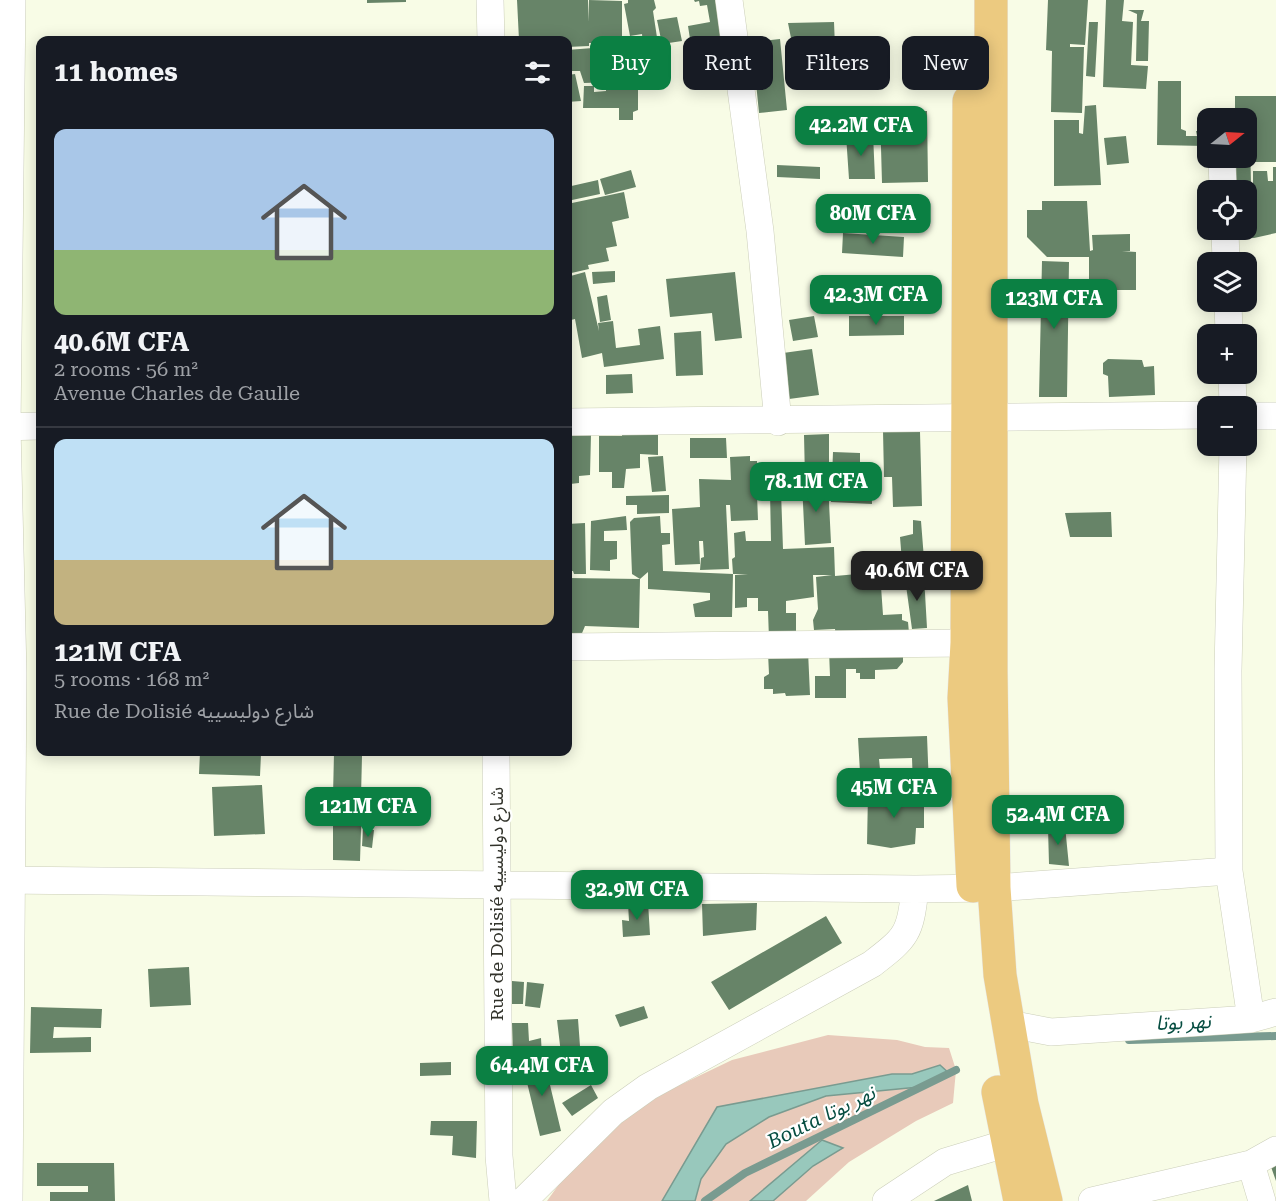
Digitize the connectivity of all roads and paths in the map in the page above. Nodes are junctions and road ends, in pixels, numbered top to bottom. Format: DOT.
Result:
graph roads {
  1 [pos="12,0"];
  2 [pos="490,0"];
  3 [pos="729,0"];
  4 [pos="970,0"];
  5 [pos="991,0"];
  6 [pos="490,36"];
  7 [pos="4,193"];
  8 [pos="1197,415"];
  9 [pos="979,416"];
  10 [pos="1257,416"];
  11 [pos="1276,416"];
  12 [pos="572,422"];
  13 [pos="777,422"];
  14 [pos="36,426"];
  15 [pos="4,427"];
  16 [pos="1233,456"];
  17 [pos="968,643"];
  18 [pos="572,647"];
  19 [pos="7,673"];
  20 [pos="496,756"];
  21 [pos="1229,871"];
  22 [pos="5,880"];
  23 [pos="496,885"];
  24 [pos="983,888"];
  25 [pos="915,889"];
  26 [pos="1264,1016"];
  27 [pos="1003,1033"];
  28 [pos="1012,1105"];
  29 [pos="1008,1143"];
  30 [pos="1276,1150"];
  31 [pos="1251,1164"];
  32 [pos="9,1201"];
  33 [pos="502,1201"];
  34 [pos="523,1201"];
  35 [pos="886,1201"];
  36 [pos="1020,1201"];
  37 [pos="1046,1201"];
  38 [pos="1092,1201"];
  39 [pos="1262,1201"];
  1 -- 7 [label="street"];
  2 -- 6 [label="street"];
  3 -- 13 [label="street"];
  4 -- 9 [label="main road"];
  5 -- 9 [label="main road"];
  7 -- 15 [label="street"];
  8 -- 9 [label="street"];
  9 -- 13 [label="street"];
  9 -- 17 [label="main road"];
  9 -- 24 [label="main road"];
  10 -- 11 [label="street"];
  12 -- 13 [label="street"];
  14 -- 15 [label="street"];
  15 -- 19 [label="street"];
  16 -- 21 [label="street"];
  17 -- 18 [label="street"];
  17 -- 24 [label="main road"];
  19 -- 22 [label="street"];
  20 -- 23 [label="street, Rue de Dolisié شارع دوليسييه"];
  21 -- 24 [label="street"];
  21 -- 26 [label="street"];
  22 -- 23 [label="street"];
  22 -- 32 [label="street"];
  23 -- 25 [label="street"];
  23 -- 33 [label="street, Rue de Dolisié شارع دوليسييه"];
  24 -- 25 [label="street"];
  24 -- 27 [label="main road"];
  25 -- 34 [label="street"];
  26 -- 27 [label="street"];
  27 -- 28 [label="main road"];
  28 -- 29 [label="main road"];
  28 -- 37 [label="main road"];
  29 -- 35 [label="street"];
  29 -- 36 [label="main road"];
  30 -- 31 [label="street"];
  31 -- 38 [label="street"];
  31 -- 39 [label="street"];
}
